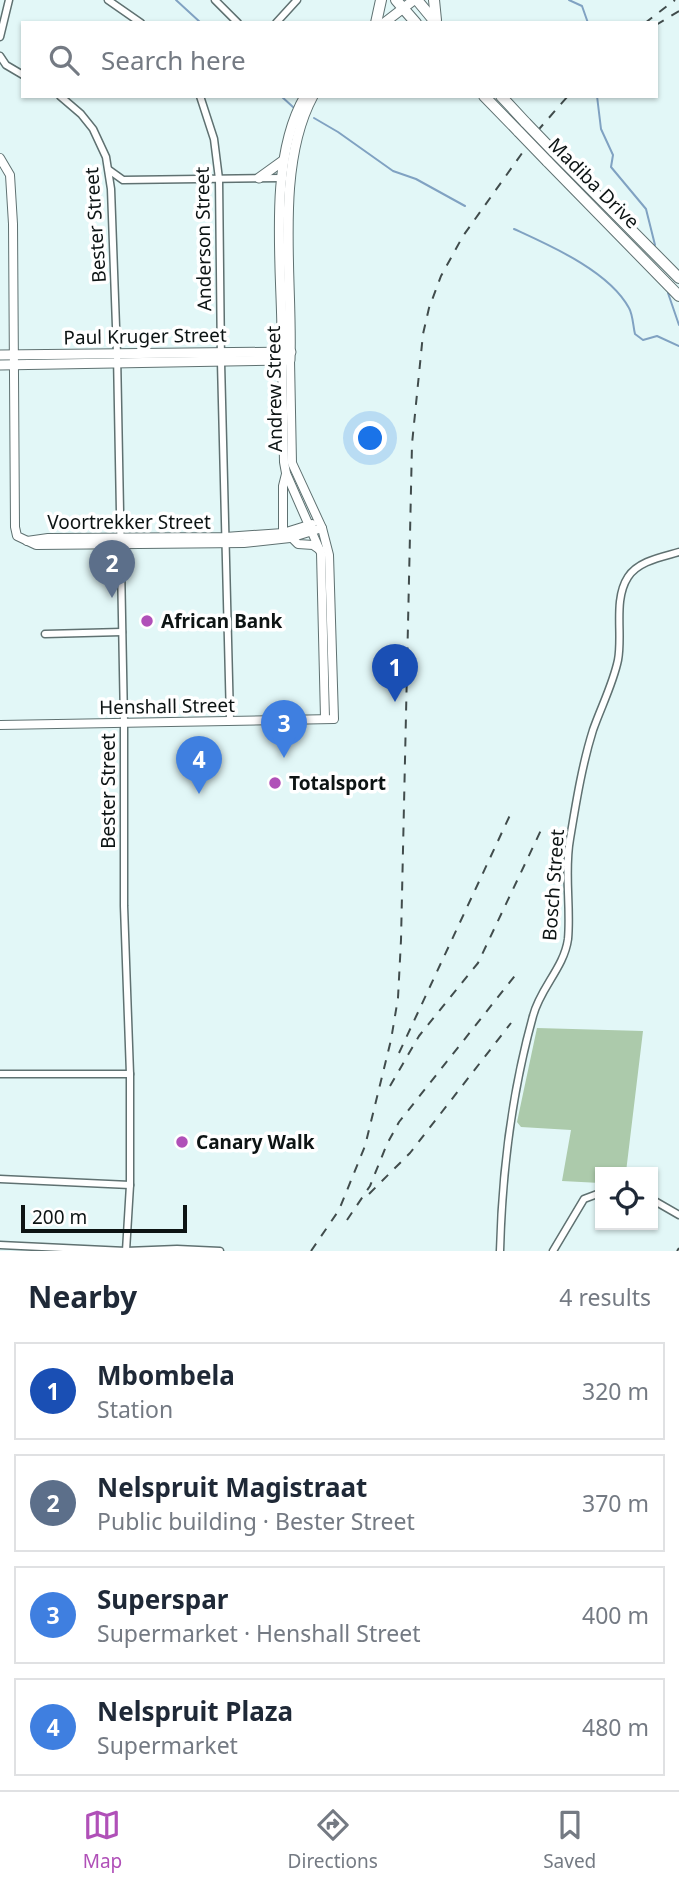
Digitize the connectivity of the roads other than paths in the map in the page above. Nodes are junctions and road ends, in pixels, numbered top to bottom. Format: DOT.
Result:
graph roads {
  1 [pos="9,0"];
  2 [pos="108,0"];
  3 [pos="215,0"];
  4 [pos="297,0"];
  5 [pos="381,0"];
  6 [pos="415,0"];
  7 [pos="434,0"];
  8 [pos="399,4"];
  9 [pos="138,21"];
  10 [pos="236,21"];
  11 [pos="278,21"];
  12 [pos="376,21"];
  13 [pos="386,21"];
  14 [pos="414,21"];
  15 [pos="434,21"];
  16 [pos="436,21"];
  17 [pos="0,37"];
  18 [pos="0,57"];
  19 [pos="21,74"];
  20 [pos="62,98"];
  21 [pos="201,98"];
  22 [pos="304,98"];
  23 [pos="312,98"];
  24 [pos="486,98"];
  25 [pos="503,98"];
  26 [pos="0,158"];
  27 [pos="285,160"];
  28 [pos="109,170"];
  29 [pos="259,178"];
  30 [pos="287,178"];
  31 [pos="219,179"];
  32 [pos="123,180"];
  33 [pos="111,189"];
  34 [pos="679,278"];
  35 [pos="679,296"];
  36 [pos="0,355"];
  37 [pos="286,356"];
  38 [pos="221,357"];
  39 [pos="117,358"];
  40 [pos="13,360"];
  41 [pos="0,365"];
  42 [pos="286,473"];
  43 [pos="320,525"];
  44 [pos="311,528"];
  45 [pos="283,533"];
  46 [pos="292,538"];
  47 [pos="121,540"];
  48 [pos="225,541"];
  49 [pos="320,550"];
  50 [pos="679,552"];
  51 [pos="122,632"];
  52 [pos="45,634"];
  53 [pos="330,718"];
  54 [pos="230,720"];
  55 [pos="124,722"];
  56 [pos="0,725"];
  57 [pos="0,1074"];
  58 [pos="130,1074"];
  59 [pos="0,1180"];
  60 [pos="130,1185"];
  61 [pos="595,1195"];
  62 [pos="658,1203"];
  63 [pos="679,1215"];
  64 [pos="0,1245"];
  65 [pos="126,1251"];
  66 [pos="220,1251"];
  67 [pos="500,1251"];
  68 [pos="553,1251"];
  1 -- 17 [label="street"];
  2 -- 9 [label="street"];
  3 -- 10 [label="street"];
  4 -- 11 [label="street"];
  5 -- 12 [label="main road"];
  6 -- 8 [label="main road"];
  6 -- 15 [label="main road"];
  7 -- 16 [label="main road"];
  8 -- 13 [label="main road"];
  8 -- 14 [label="main road"];
  18 -- 19 [label="street"];
  20 -- 28 [label="street, Bester Street"];
  21 -- 31 [label="street, Anderson Street"];
  22 -- 27 [label="main road, Andrew Street"];
  23 -- 30 [label="main road, Andrew Street"];
  24 -- 35 [label="main road, Madiba Drive, bridge"];
  25 -- 34 [label="main road, Madiba Drive, bridge"];
  26 -- 40 [label="street"];
  27 -- 29 [label="main road"];
  27 -- 30 [label="main road, Andrew Street"];
  28 -- 32 [label="street"];
  28 -- 33 [label="street, Bester Street"];
  29 -- 30 [label="street"];
  29 -- 31 [label="street"];
  30 -- 37 [label="main road, Andrew Street"];
  31 -- 32 [label="street"];
  31 -- 38 [label="street, Anderson Street"];
  32 -- 33 [label="street"];
  33 -- 39 [label="street, Bester Street"];
  36 -- 40 [label="main road, Paul Kruger Street"];
  37 -- 38 [label="main road, Paul Kruger Street"];
  37 -- 42 [label="street, Andrew Street"];
  37 -- 43 [label="street, Andrew Street"];
  38 -- 39 [label="main road, Paul Kruger Street"];
  38 -- 48 [label="street, Anderson Street"];
  39 -- 40 [label="main road, Paul Kruger Street"];
  39 -- 47 [label="street, Bester Street"];
  40 -- 41 [label="main road, Paul Kruger Street"];
  40 -- 47 [label="street, Voortrekker Street"];
  42 -- 44 [label="street, Andrew Street"];
  42 -- 45 [label="street"];
  43 -- 44 [label="street, Voortrekker Street"];
  43 -- 53 [label="street, Andrew Street"];
  44 -- 45 [label="street, Voortrekker Street"];
  44 -- 46 [label="street, Voortrekker Street"];
  44 -- 49 [label="street, Andrew Street"];
  45 -- 48 [label="street, Voortrekker Street"];
  46 -- 48 [label="street, Voortrekker Street"];
  46 -- 49 [label="street"];
  47 -- 48 [label="street, Voortrekker Street"];
  47 -- 51 [label="street, Bester Street"];
  48 -- 54 [label="street, Anderson Street"];
  49 -- 53 [label="street, Andrew Street"];
  50 -- 67 [label="street, Bosch Street"];
  51 -- 52 [label="street"];
  51 -- 55 [label="street, Bester Street"];
  53 -- 54 [label="street, Henshall Street"];
  54 -- 55 [label="street, Henshall Street"];
  55 -- 56 [label="street, Henshall Street"];
  55 -- 58 [label="street, Bester Street"];
  57 -- 58 [label="street"];
  58 -- 60 [label="street, Bester Street"];
  59 -- 60 [label="street"];
  60 -- 65 [label="street, Bester Street"];
  61 -- 68 [label="street"];
  62 -- 63 [label="street"];
  64 -- 65 [label="street"];
  65 -- 66 [label="street"];
}
